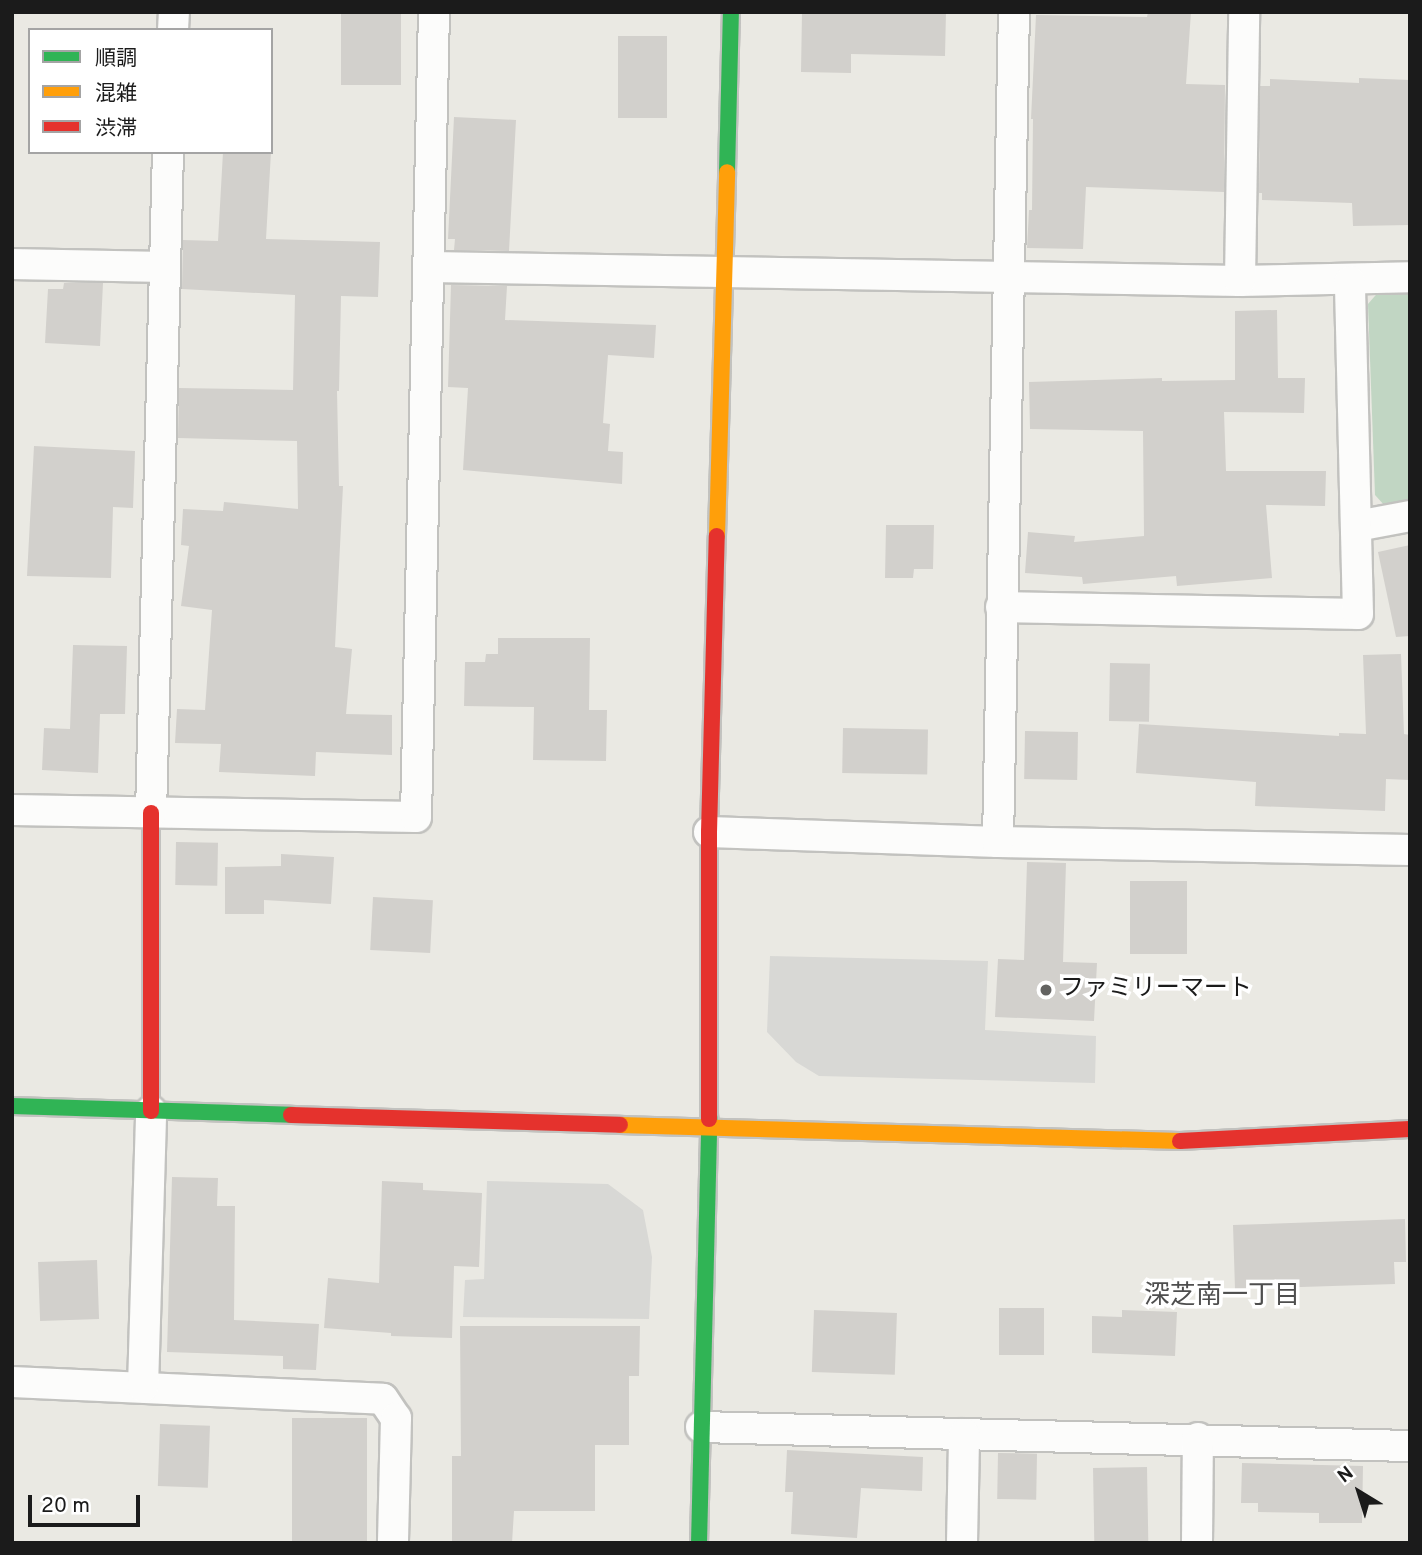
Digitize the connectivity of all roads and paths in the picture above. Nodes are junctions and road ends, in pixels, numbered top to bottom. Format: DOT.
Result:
graph roads {
  1 [pos="433,12"];
  2 [pos="731,12"];
  3 [pos="1014,12"];
  4 [pos="1244,12"];
  5 [pos="168,154"];
  6 [pos="12,264"];
  7 [pos="163,267"];
  8 [pos="430,267"];
  9 [pos="725,275"];
  10 [pos="1009,277"];
  11 [pos="1410,277"];
  12 [pos="1240,281"];
  13 [pos="1350,281"];
  14 [pos="1410,516"];
  15 [pos="1357,526"];
  16 [pos="1000,607"];
  17 [pos="12,810"];
  18 [pos="151,813"];
  19 [pos="709,832"];
  20 [pos="998,842"];
  21 [pos="1410,850"];
  22 [pos="12,1106"];
  23 [pos="151,1111"];
  24 [pos="709,1128"];
  25 [pos="1410,1129"];
  26 [pos="12,1382"];
  27 [pos="143,1387"];
  28 [pos="701,1427"];
  29 [pos="964,1434"];
  30 [pos="1198,1438"];
  31 [pos="1410,1446"];
  32 [pos="393,1543"];
  33 [pos="698,1543"];
  34 [pos="962,1543"];
  35 [pos="1197,1543"];
  1 -- 8 [label="street"];
  2 -- 9 [label="street"];
  3 -- 10 [label="street"];
  4 -- 12 [label="street"];
  5 -- 7 [label="street"];
  6 -- 7 [label="street"];
  7 -- 18 [label="street"];
  8 -- 9 [label="street"];
  8 -- 18 [label="street"];
  9 -- 10 [label="street"];
  9 -- 19 [label="street"];
  10 -- 12 [label="street"];
  10 -- 16 [label="street"];
  11 -- 13 [label="street"];
  12 -- 13 [label="street"];
  13 -- 15 [label="street"];
  14 -- 15 [label="street"];
  15 -- 16 [label="street"];
  16 -- 20 [label="street"];
  17 -- 18 [label="street"];
  18 -- 23 [label="street"];
  19 -- 20 [label="street"];
  19 -- 24 [label="street"];
  20 -- 21 [label="street"];
  22 -- 23 [label="street"];
  23 -- 24 [label="street"];
  23 -- 27 [label="street"];
  24 -- 25 [label="street"];
  24 -- 28 [label="street"];
  26 -- 27 [label="street"];
  27 -- 32 [label="street"];
  28 -- 29 [label="street"];
  28 -- 33 [label="street"];
  29 -- 30 [label="street"];
  29 -- 34 [label="street"];
  30 -- 31 [label="street"];
  30 -- 35 [label="street"];
}
